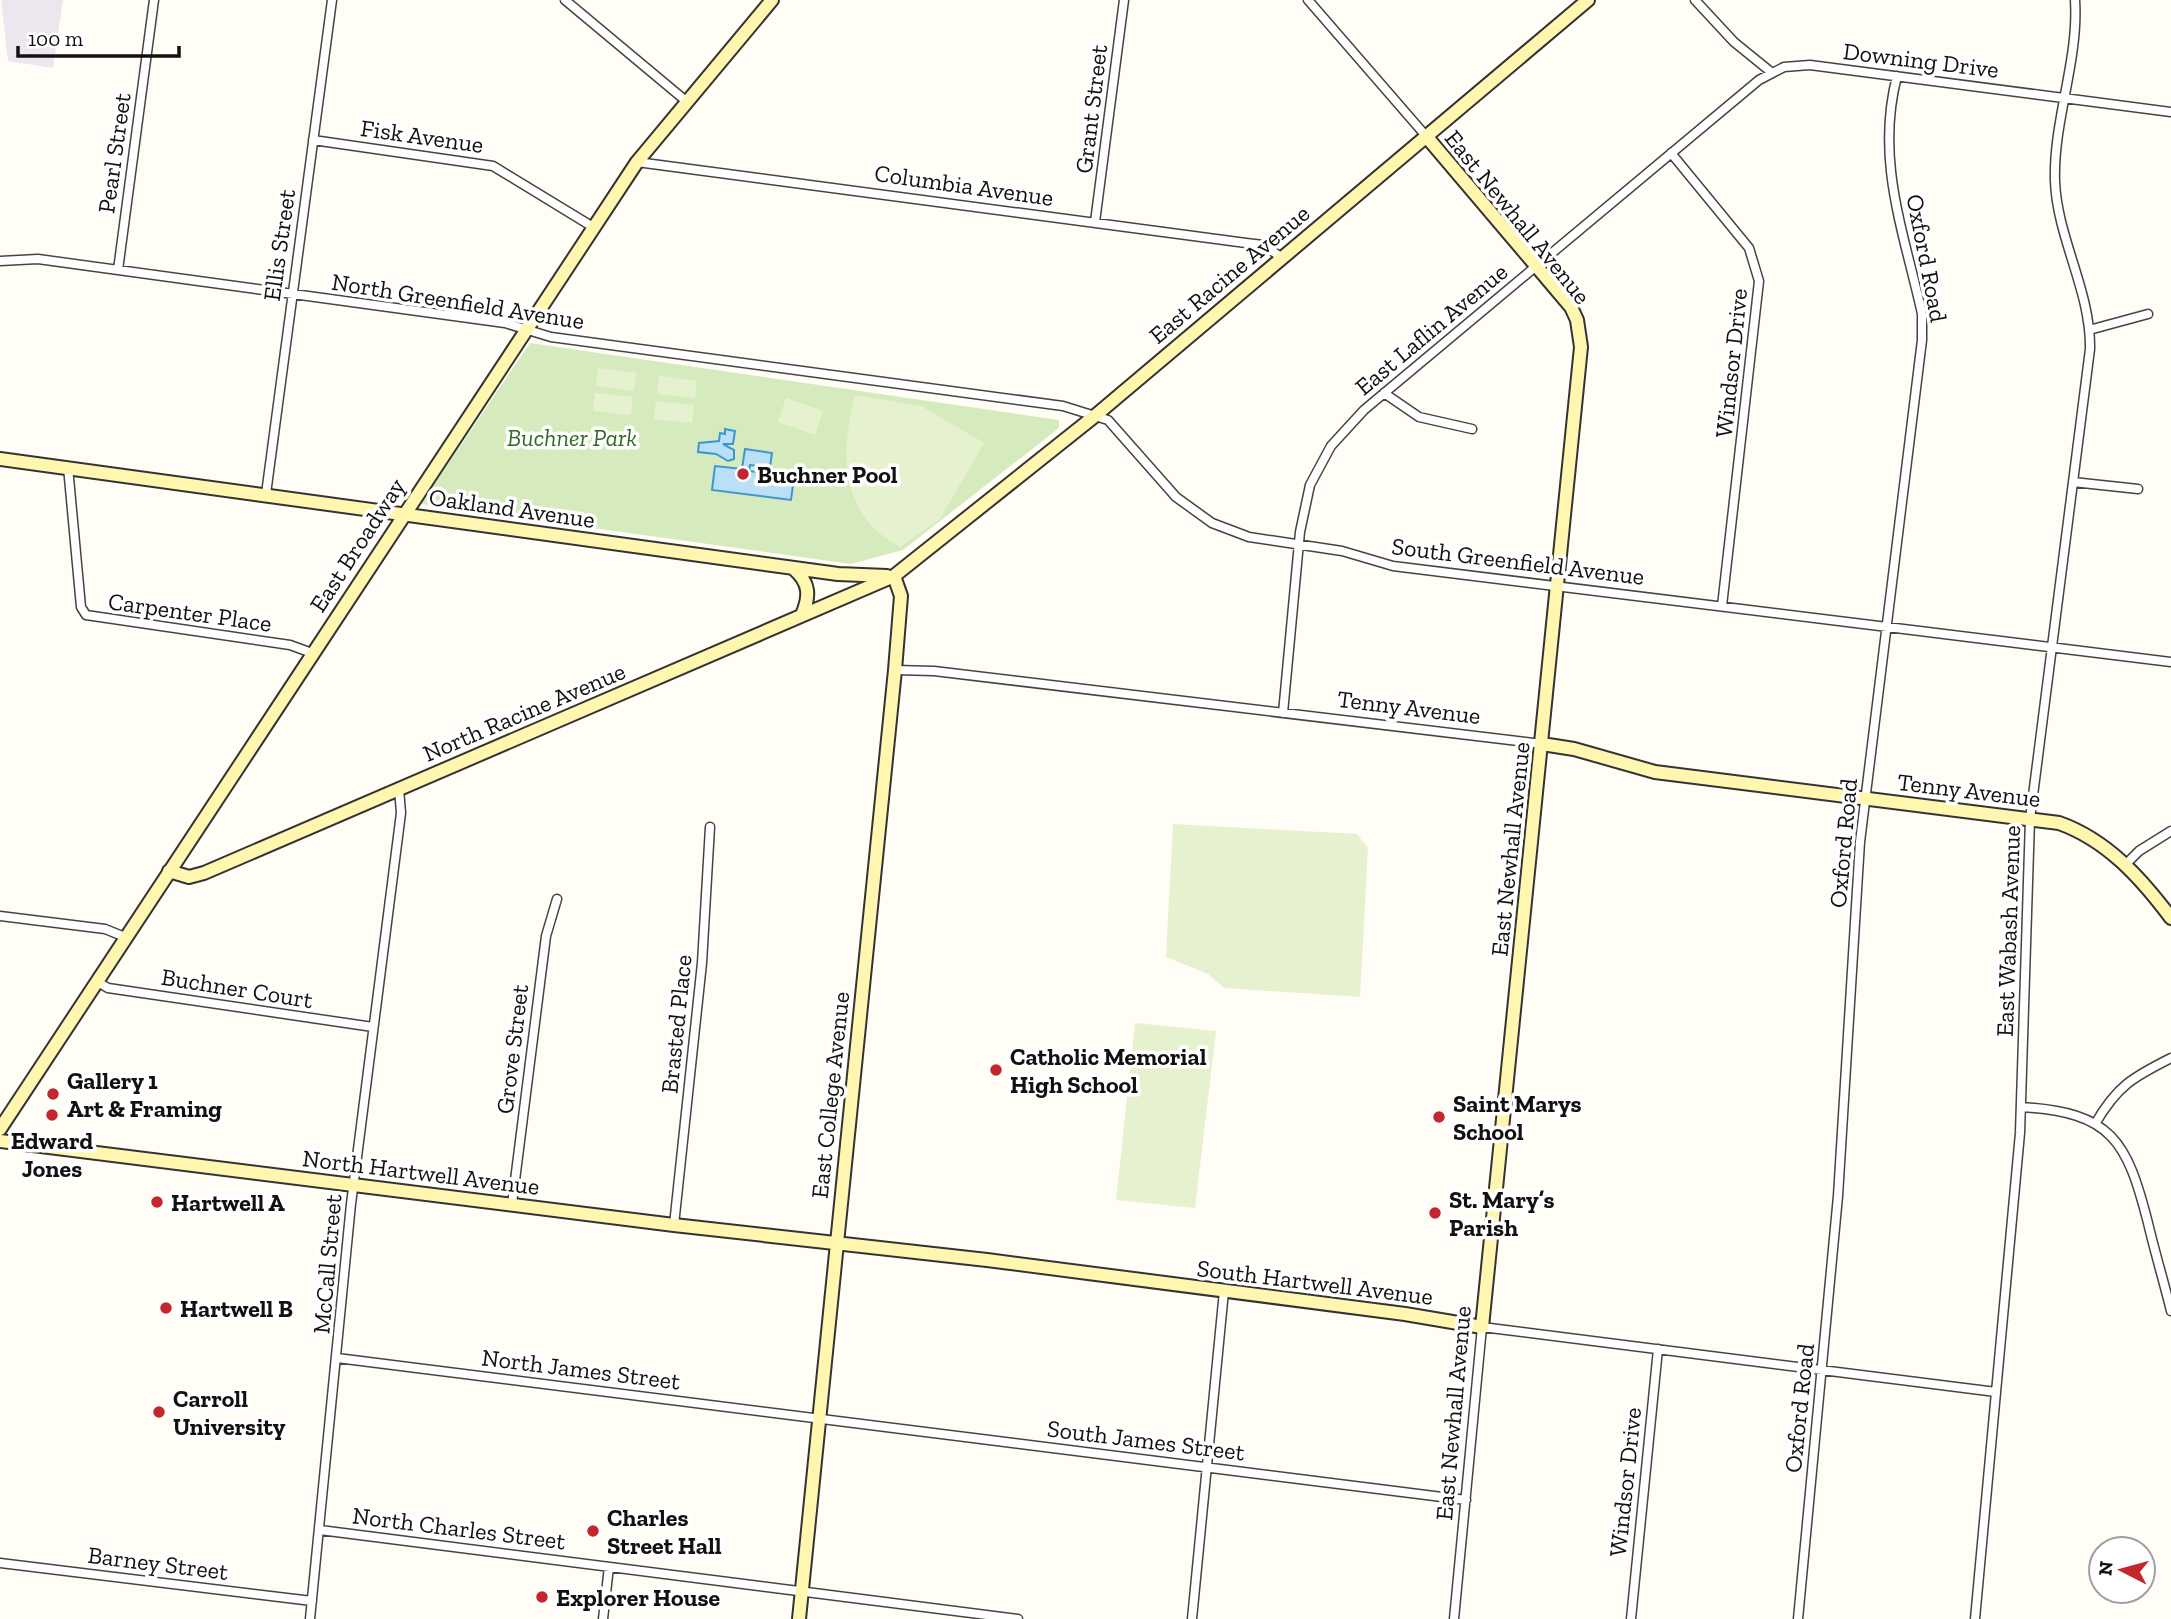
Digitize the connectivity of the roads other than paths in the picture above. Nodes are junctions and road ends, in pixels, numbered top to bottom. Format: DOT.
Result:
graph roads {
  1 [pos="154,0"];
  2 [pos="332,0"];
  3 [pos="565,0"];
  4 [pos="772,0"];
  5 [pos="1124,0"];
  6 [pos="1308,0"];
  7 [pos="1695,0"];
  8 [pos="2075,0"];
  9 [pos="1582,2"];
  10 [pos="1771,72"];
  11 [pos="1897,76"];
  12 [pos="2065,98"];
  13 [pos="686,101"];
  14 [pos="2171,111"];
  15 [pos="1426,136"];
  16 [pos="313,140"];
  17 [pos="1671,153"];
  18 [pos="637,162"];
  19 [pos="1095,222"];
  20 [pos="593,227"];
  21 [pos="1281,257"];
  22 [pos="0,261"];
  23 [pos="1536,265"];
  24 [pos="118,270"];
  25 [pos="292,293"];
  26 [pos="2148,314"];
  27 [pos="525,330"];
  28 [pos="2089,330"];
  29 [pos="909,385"];
  30 [pos="1384,393"];
  31 [pos="1095,416"];
  32 [pos="1472,429"];
  33 [pos="0,459"];
  34 [pos="68,467"];
  35 [pos="2073,482"];
  36 [pos="2138,489"];
  37 [pos="265,494"];
  38 [pos="402,514"];
  39 [pos="1299,545"];
  40 [pos="792,568"];
  41 [pos="894,576"];
  42 [pos="1558,586"];
  43 [pos="1722,606"];
  44 [pos="802,615"];
  45 [pos="1886,627"];
  46 [pos="2052,648"];
  47 [pos="312,653"];
  48 [pos="2171,662"];
  49 [pos="895,670"];
  50 [pos="1283,713"];
  51 [pos="1542,744"];
  52 [pos="399,789"];
  53 [pos="1865,798"];
  54 [pos="2030,819"];
  55 [pos="710,828"];
  56 [pos="2171,831"];
  57 [pos="2125,866"];
  58 [pos="169,871"];
  59 [pos="556,899"];
  60 [pos="0,916"];
  61 [pos="2171,918"];
  62 [pos="125,937"];
  63 [pos="96,981"];
  64 [pos="373,1027"];
  65 [pos="2171,1058"];
  66 [pos="2021,1107"];
  67 [pos="2095,1124"];
  68 [pos="0,1129"];
  69 [pos="0,1141"];
  70 [pos="354,1185"];
  71 [pos="512,1204"];
  72 [pos="674,1225"];
  73 [pos="837,1243"];
  74 [pos="1224,1291"];
  75 [pos="2171,1311"];
  76 [pos="1482,1327"];
  77 [pos="1658,1349"];
  78 [pos="337,1358"];
  79 [pos="1823,1370"];
  80 [pos="1996,1392"];
  81 [pos="820,1418"];
  82 [pos="1207,1468"];
  83 [pos="1466,1500"];
  84 [pos="320,1530"];
  85 [pos="0,1563"];
  86 [pos="609,1566"];
  87 [pos="802,1591"];
  88 [pos="312,1601"];
  89 [pos="310,1619"];
  90 [pos="603,1619"];
  91 [pos="799,1619"];
  92 [pos="1018,1619"];
  93 [pos="1192,1619"];
  94 [pos="1454,1619"];
  95 [pos="1632,1619"];
  96 [pos="1798,1619"];
  97 [pos="1975,1619"];
  1 -- 24 [label="street, Pearl Street"];
  2 -- 16 [label="street, Ellis Street"];
  3 -- 13 [label="street"];
  4 -- 13 [label="street, East Broadway"];
  5 -- 19 [label="street, Grant Street"];
  6 -- 15 [label="street"];
  7 -- 10 [label="street"];
  8 -- 12 [label="street, East Wabash Avenue"];
  9 -- 15 [label="street, East Racine Avenue"];
  10 -- 11 [label="street, Downing Drive"];
  10 -- 17 [label="street, East Laflin Avenue"];
  11 -- 12 [label="street, Downing Drive"];
  11 -- 45 [label="street, Oxford Road"];
  12 -- 14 [label="street, Downing Drive"];
  12 -- 28 [label="street, East Wabash Avenue"];
  13 -- 18 [label="street, East Broadway"];
  15 -- 21 [label="street, East Racine Avenue"];
  15 -- 23 [label="street, East Newhall Avenue"];
  16 -- 20 [label="street, Fisk Avenue"];
  16 -- 25 [label="street, Ellis Street"];
  17 -- 23 [label="street, East Laflin Avenue"];
  17 -- 43 [label="street, Windsor Drive"];
  18 -- 19 [label="street, Columbia Avenue"];
  18 -- 20 [label="street, East Broadway"];
  19 -- 21 [label="street, Columbia Avenue"];
  20 -- 27 [label="street, East Broadway"];
  21 -- 31 [label="street, East Racine Avenue"];
  22 -- 24 [label="street, North Greenfield Avenue"];
  23 -- 30 [label="street, East Laflin Avenue"];
  23 -- 42 [label="street, East Newhall Avenue"];
  24 -- 25 [label="street, North Greenfield Avenue"];
  25 -- 27 [label="street, North Greenfield Avenue"];
  25 -- 37 [label="street, Ellis Street"];
  26 -- 28 [label="street"];
  27 -- 29 [label="street, North Greenfield Avenue"];
  27 -- 38 [label="street, East Broadway"];
  28 -- 35 [label="street, East Wabash Avenue"];
  29 -- 31 [label="street, South Greenfield Avenue"];
  30 -- 32 [label="street"];
  30 -- 39 [label="street, East Laflin Avenue"];
  31 -- 39 [label="street, South Greenfield Avenue"];
  31 -- 41 [label="street, East Racine Avenue"];
  33 -- 34 [label="street, Oakland Avenue"];
  34 -- 37 [label="street, Oakland Avenue"];
  34 -- 47 [label="street, Carpenter Place"];
  35 -- 36 [label="street"];
  35 -- 46 [label="street, East Wabash Avenue"];
  37 -- 38 [label="street, Oakland Avenue"];
  38 -- 40 [label="street, Oakland Avenue"];
  38 -- 47 [label="street, East Broadway"];
  39 -- 42 [label="street, South Greenfield Avenue"];
  39 -- 50 [label="street, East Laflin Avenue"];
  40 -- 41 [label="street, Oakland Avenue"];
  40 -- 44 [label="street"];
  41 -- 44 [label="street, North Racine Avenue"];
  41 -- 49 [label="street, East College Avenue"];
  42 -- 43 [label="street, South Greenfield Avenue"];
  42 -- 51 [label="street, East Newhall Avenue"];
  43 -- 45 [label="street, South Greenfield Avenue"];
  44 -- 52 [label="street, North Racine Avenue"];
  45 -- 46 [label="street, South Greenfield Avenue"];
  45 -- 53 [label="street, Oxford Road"];
  46 -- 48 [label="street, South Greenfield Avenue"];
  46 -- 54 [label="street, East Wabash Avenue"];
  47 -- 58 [label="street, East Broadway"];
  49 -- 50 [label="street, Tenny Avenue"];
  49 -- 73 [label="street, East College Avenue"];
  50 -- 51 [label="street, Tenny Avenue"];
  51 -- 53 [label="street, Tenny Avenue"];
  51 -- 76 [label="street, East Newhall Avenue"];
  52 -- 58 [label="street, North Racine Avenue"];
  52 -- 64 [label="street, McCall Street"];
  53 -- 54 [label="street, Tenny Avenue"];
  53 -- 79 [label="street, Oxford Road"];
  54 -- 57 [label="street, Tenny Avenue"];
  54 -- 66 [label="street, East Wabash Avenue"];
  55 -- 72 [label="street, Brasted Place"];
  56 -- 57 [label="street"];
  57 -- 61 [label="street, Tenny Avenue"];
  58 -- 62 [label="street, East Broadway"];
  59 -- 71 [label="street, Grove Street"];
  60 -- 62 [label="street"];
  62 -- 63 [label="street, East Broadway"];
  63 -- 64 [label="street, Buchner Court"];
  63 -- 68 [label="street, East Broadway"];
  64 -- 70 [label="street, McCall Street"];
  65 -- 67 [label="street"];
  66 -- 67 [label="street"];
  66 -- 80 [label="street, East Wabash Avenue"];
  67 -- 75 [label="street"];
  69 -- 70 [label="street, North Hartwell Avenue"];
  70 -- 71 [label="street, North Hartwell Avenue"];
  70 -- 78 [label="street, McCall Street"];
  71 -- 72 [label="street, North Hartwell Avenue"];
  72 -- 73 [label="street, North Hartwell Avenue"];
  73 -- 74 [label="street, South Hartwell Avenue"];
  73 -- 81 [label="street, East College Avenue"];
  74 -- 76 [label="street, South Hartwell Avenue"];
  74 -- 82 [label="street"];
  76 -- 77 [label="street, South Hartwell Avenue"];
  76 -- 83 [label="street, East Newhall Avenue"];
  77 -- 79 [label="street, South Hartwell Avenue"];
  77 -- 95 [label="street, Windsor Drive"];
  78 -- 81 [label="street, North James Street"];
  78 -- 84 [label="street, McCall Street"];
  79 -- 80 [label="street, South Hartwell Avenue"];
  79 -- 96 [label="street, Oxford Road"];
  80 -- 97 [label="street, East Wabash Avenue"];
  81 -- 82 [label="street, South James Street"];
  81 -- 87 [label="street, East College Avenue"];
  82 -- 83 [label="street, South James Street"];
  82 -- 93 [label="street"];
  83 -- 94 [label="street, East Newhall Avenue"];
  84 -- 86 [label="street, North Charles Street"];
  84 -- 88 [label="street, McCall Street"];
  85 -- 88 [label="street, Barney Street"];
  86 -- 87 [label="street, North Charles Street"];
  86 -- 90 [label="street"];
  87 -- 91 [label="street, East College Avenue"];
  87 -- 92 [label="street, North Charles Street"];
  88 -- 89 [label="street, McCall Street"];
}
